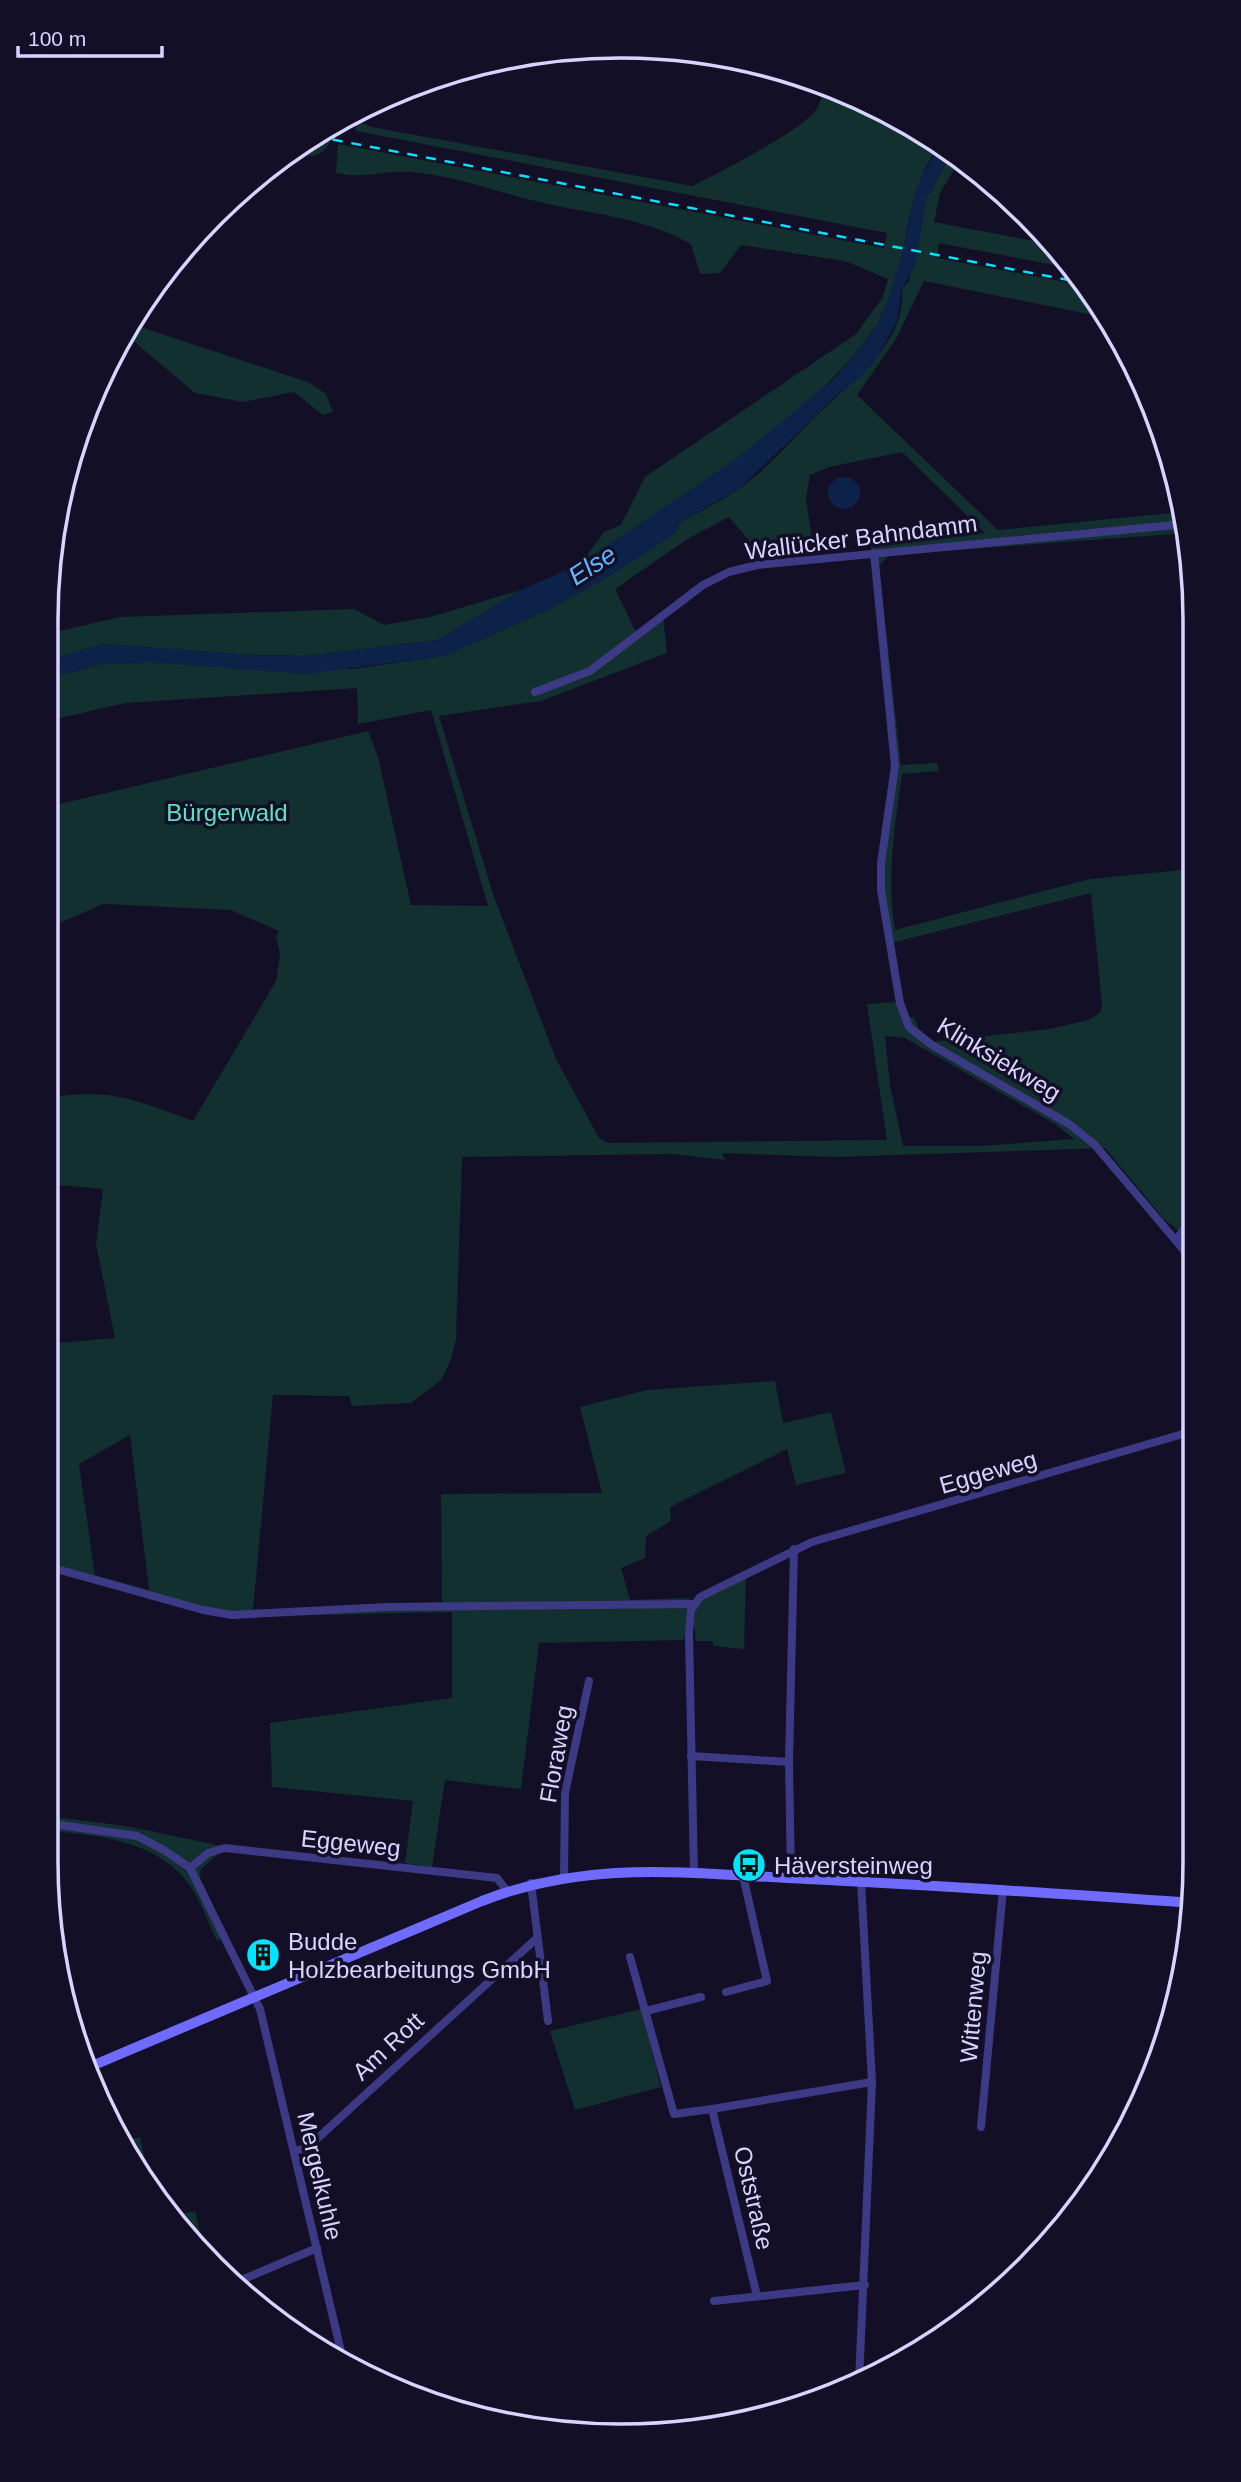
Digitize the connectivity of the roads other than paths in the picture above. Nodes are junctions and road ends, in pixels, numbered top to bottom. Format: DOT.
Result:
graph roads {
  1 [pos="1174,525"];
  2 [pos="874,553"];
  3 [pos="535,692"];
  4 [pos="1183,1230"];
  5 [pos="1176,1240"];
  6 [pos="1183,1249"];
  7 [pos="1183,1434"];
  8 [pos="794,1549"];
  9 [pos="58,1569"];
  10 [pos="694,1604"];
  11 [pos="589,1681"];
  12 [pos="691,1756"];
  13 [pos="789,1762"];
  14 [pos="58,1825"];
  15 [pos="190,1868"];
  16 [pos="694,1874"];
  17 [pos="564,1876"];
  18 [pos="743,1876"];
  19 [pos="791,1878"];
  20 [pos="861,1881"];
  21 [pos="531,1883"];
  22 [pos="1003,1889"];
  23 [pos="508,1891"];
  24 [pos="1182,1902"];
  25 [pos="537,1938"];
  26 [pos="630,1957"];
  27 [pos="726,1992"];
  28 [pos="701,1997"];
  29 [pos="253,1998"];
  30 [pos="646,2011"];
  31 [pos="548,2021"];
  32 [pos="96,2064"];
  33 [pos="872,2082"];
  34 [pos="712,2109"];
  35 [pos="981,2127"];
  36 [pos="295,2151"];
  37 [pos="317,2248"];
  38 [pos="243,2279"];
  39 [pos="864,2285"];
  40 [pos="757,2296"];
  41 [pos="714,2301"];
  42 [pos="341,2350"];
  43 [pos="860,2370"];
  1 -- 2 [label="street, Wallücker Bahndamm"];
  2 -- 3 [label="street, Wallücker Bahndamm"];
  2 -- 5 [label="street, Klinksiekweg"];
  4 -- 5 [label="street"];
  5 -- 6 [label="street, Klinksiekweg"];
  7 -- 8 [label="street, Eggeweg"];
  8 -- 10 [label="street, Eggeweg"];
  8 -- 13 [label="street"];
  9 -- 10 [label="street"];
  10 -- 12 [label="street"];
  11 -- 17 [label="street, Floraweg"];
  12 -- 13 [label="street"];
  12 -- 16 [label="street"];
  13 -- 19 [label="street"];
  14 -- 15 [label="street"];
  15 -- 23 [label="street, Eggeweg"];
  15 -- 29 [label="street"];
  16 -- 17 [label="main road"];
  16 -- 18 [label="main road"];
  17 -- 21 [label="main road"];
  18 -- 19 [label="main road"];
  18 -- 27 [label="street"];
  19 -- 20 [label="main road"];
  20 -- 22 [label="main road"];
  20 -- 33 [label="street"];
  21 -- 23 [label="main road"];
  21 -- 25 [label="street"];
  22 -- 24 [label="main road"];
  22 -- 35 [label="street, Wittenweg"];
  23 -- 29 [label="main road"];
  25 -- 31 [label="street"];
  25 -- 36 [label="street, Am Rott"];
  26 -- 30 [label="street"];
  28 -- 30 [label="street"];
  29 -- 32 [label="main road"];
  29 -- 36 [label="street, Mergelkuhle"];
  30 -- 34 [label="street"];
  33 -- 34 [label="street"];
  33 -- 39 [label="street"];
  34 -- 40 [label="street, Oststraße"];
  36 -- 37 [label="street, Mergelkuhle"];
  37 -- 38 [label="street"];
  37 -- 42 [label="street, Mergelkuhle"];
  39 -- 40 [label="street"];
  39 -- 43 [label="street"];
  40 -- 41 [label="street"];
}
